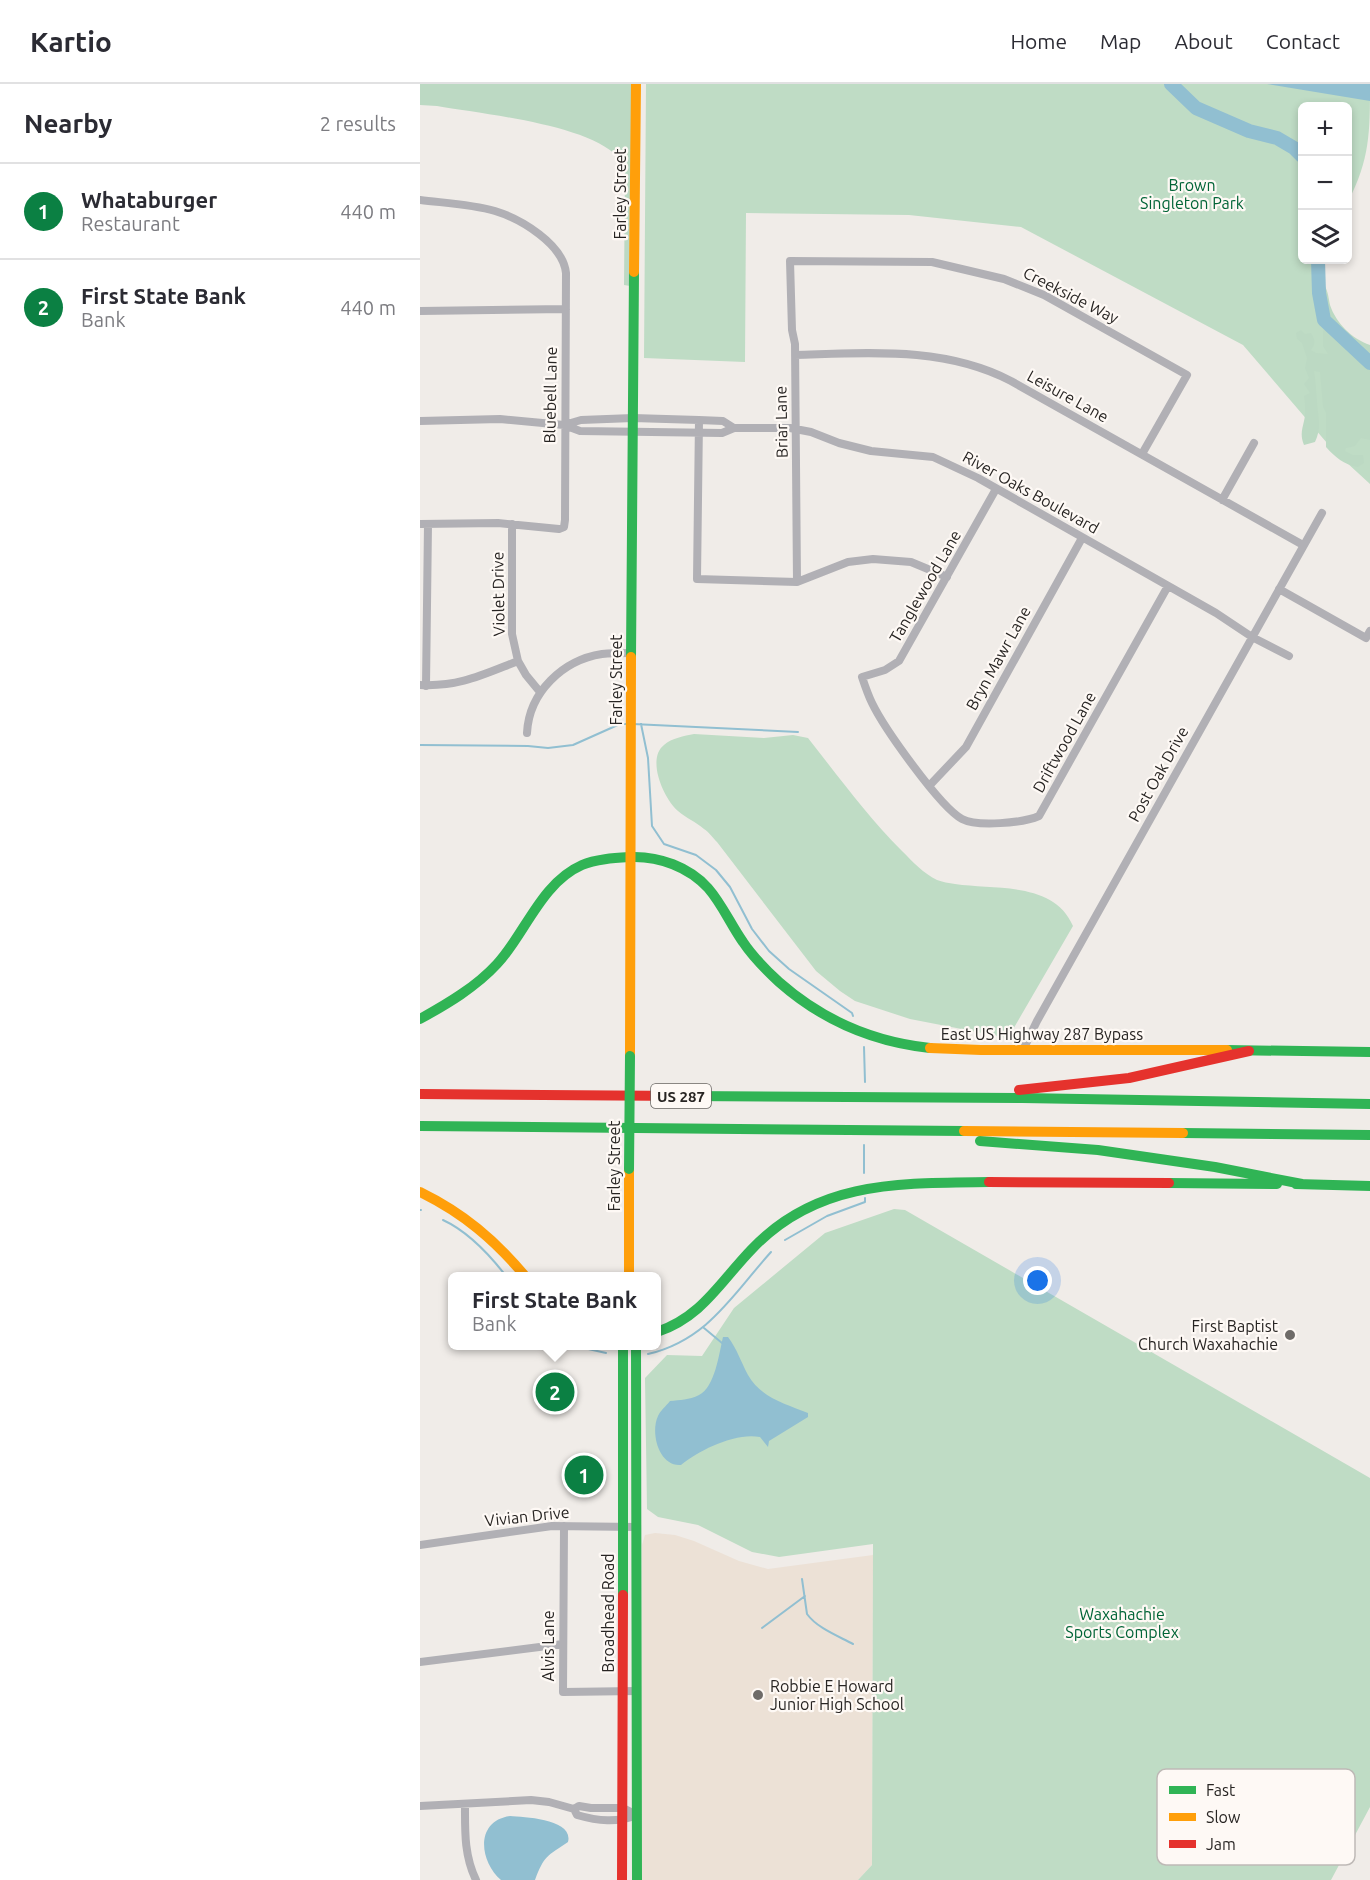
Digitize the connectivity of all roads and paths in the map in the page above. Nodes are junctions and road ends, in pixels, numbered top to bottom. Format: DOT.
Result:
graph roads {
  1 [pos="636,84"];
  2 [pos="420,200"];
  3 [pos="790,261"];
  4 [pos="566,309"];
  5 [pos="420,310"];
  6 [pos="795,355"];
  7 [pos="633,418"];
  8 [pos="699,420"];
  9 [pos="420,421"];
  10 [pos="564,425"];
  11 [pos="734,429"];
  12 [pos="796,429"];
  13 [pos="633,431"];
  14 [pos="698,433"];
  15 [pos="1254,443"];
  16 [pos="1142,454"];
  17 [pos="996,489"];
  18 [pos="1222,500"];
  19 [pos="1322,513"];
  20 [pos="424,524"];
  21 [pos="512,524"];
  22 [pos="1082,538"];
  23 [pos="1303,545"];
  24 [pos="947,577"];
  25 [pos="797,582"];
  26 [pos="1168,586"];
  27 [pos="1279,589"];
  28 [pos="1368,634"];
  29 [pos="1252,636"];
  30 [pos="631,653"];
  31 [pos="1289,656"];
  32 [pos="518,661"];
  33 [pos="862,677"];
  34 [pos="423,686"];
  35 [pos="540,692"];
  36 [pos="527,733"];
  37 [pos="930,785"];
  38 [pos="628,859"];
  39 [pos="420,1019"];
  40 [pos="1023,1050"];
  41 [pos="1250,1051"];
  42 [pos="1370,1052"];
  43 [pos="420,1094"];
  44 [pos="943,1098"];
  45 [pos="1370,1104"];
  46 [pos="420,1126"];
  47 [pos="903,1130"];
  48 [pos="1370,1135"];
  49 [pos="1302,1184"];
  50 [pos="1370,1186"];
  51 [pos="420,1192"];
  52 [pos="522,1272"];
  53 [pos="629,1272"];
  54 [pos="661,1331"];
  55 [pos="623,1350"];
  56 [pos="636,1350"];
  57 [pos="564,1526"];
  58 [pos="623,1526"];
  59 [pos="637,1527"];
  60 [pos="420,1545"];
  61 [pos="562,1644"];
  62 [pos="420,1662"];
  63 [pos="622,1691"];
  64 [pos="637,1691"];
  65 [pos="465,1804"];
  66 [pos="420,1806"];
  67 [pos="623,1808"];
  68 [pos="574,1809"];
  69 [pos="637,1815"];
  70 [pos="623,1820"];
  71 [pos="476,1880"];
  72 [pos="622,1880"];
  73 [pos="637,1880"];
  1 -- 7 [label="main road, Farley Street"];
  2 -- 4 [label="street, Bluebell Lane"];
  3 -- 6 [label="street, Briar Lane"];
  3 -- 16 [label="street, Creekside Way"];
  4 -- 5 [label="street"];
  4 -- 10 [label="street, Bluebell Lane"];
  6 -- 12 [label="street, Briar Lane"];
  6 -- 16 [label="street, Leisure Lane"];
  7 -- 8 [label="street, River Oaks Boulevard"];
  7 -- 10 [label="street, River Oaks Boulevard"];
  7 -- 13 [label="main road, Farley Street"];
  8 -- 11 [label="street, River Oaks Boulevard"];
  8 -- 14 [label="street"];
  9 -- 10 [label="street, River Oaks Boulevard"];
  10 -- 13 [label="street, River Oaks Boulevard"];
  10 -- 21 [label="street, Bluebell Lane"];
  11 -- 12 [label="street, River Oaks Boulevard"];
  11 -- 14 [label="street, River Oaks Boulevard"];
  12 -- 17 [label="street, River Oaks Boulevard"];
  12 -- 25 [label="street, Briar Lane"];
  13 -- 14 [label="street, River Oaks Boulevard"];
  13 -- 30 [label="main road, Farley Street"];
  14 -- 25 [label="street"];
  15 -- 18 [label="street"];
  16 -- 18 [label="street, Leisure Lane"];
  17 -- 22 [label="street, River Oaks Boulevard"];
  17 -- 24 [label="street, Tanglewood Lane"];
  18 -- 23 [label="street, Leisure Lane"];
  19 -- 23 [label="street, Post Oak Drive"];
  20 -- 21 [label="street"];
  20 -- 34 [label="street"];
  21 -- 32 [label="street, Violet Drive"];
  22 -- 26 [label="street, River Oaks Boulevard"];
  22 -- 37 [label="street, Bryn Mawr Lane"];
  23 -- 27 [label="street, Post Oak Drive"];
  24 -- 25 [label="street"];
  24 -- 33 [label="street, Tanglewood Lane"];
  26 -- 29 [label="street, River Oaks Boulevard"];
  26 -- 37 [label="street, Driftwood Lane"];
  27 -- 28 [label="street"];
  27 -- 29 [label="street, Post Oak Drive"];
  29 -- 31 [label="street, River Oaks Boulevard"];
  29 -- 40 [label="street, Post Oak Drive"];
  30 -- 35 [label="street"];
  30 -- 38 [label="main road, Farley Street"];
  32 -- 34 [label="street"];
  32 -- 35 [label="street, Violet Drive"];
  33 -- 37 [label="street, Driftwood Lane"];
  35 -- 36 [label="street"];
  38 -- 39 [label="main road, East US Highway 287 Bypass"];
  38 -- 40 [label="main road, East US Highway 287 Bypass"];
  38 -- 53 [label="main road, Farley Street, bridge"];
  40 -- 41 [label="main road, East US Highway 287 Bypass"];
  41 -- 42 [label="main road, East US Highway 287 Bypass"];
  41 -- 44 [label="main road"];
  43 -- 44 [label="main road, US 287"];
  44 -- 45 [label="main road, US 287"];
  46 -- 47 [label="main road, US 287"];
  47 -- 48 [label="main road, US 287"];
  47 -- 49 [label="main road"];
  49 -- 50 [label="main road"];
  49 -- 54 [label="main road"];
  51 -- 52 [label="main road"];
  55 -- 58 [label="main road, Broadhead Road"];
  56 -- 59 [label="main road, Broadhead Road"];
  57 -- 58 [label="street, Vivian Drive"];
  57 -- 60 [label="street, Vivian Drive"];
  57 -- 61 [label="street, Alvis Lane"];
  58 -- 59 [label="street, Vivian Drive"];
  58 -- 63 [label="main road, Broadhead Road"];
  59 -- 64 [label="main road, Broadhead Road"];
  61 -- 62 [label="street"];
  61 -- 63 [label="street, Alvis Lane"];
  63 -- 64 [label="street, Alvis Lane"];
  63 -- 67 [label="main road, Broadhead Road"];
  64 -- 69 [label="main road, Broadhead Road"];
  65 -- 66 [label="street"];
  65 -- 68 [label="street"];
  65 -- 71 [label="street"];
  67 -- 68 [label="street"];
  67 -- 69 [label="street"];
  67 -- 70 [label="main road, Broadhead Road"];
  68 -- 70 [label="street"];
  69 -- 70 [label="street"];
  69 -- 73 [label="main road, Broadhead Road"];
  70 -- 72 [label="main road, Broadhead Road"];
}
